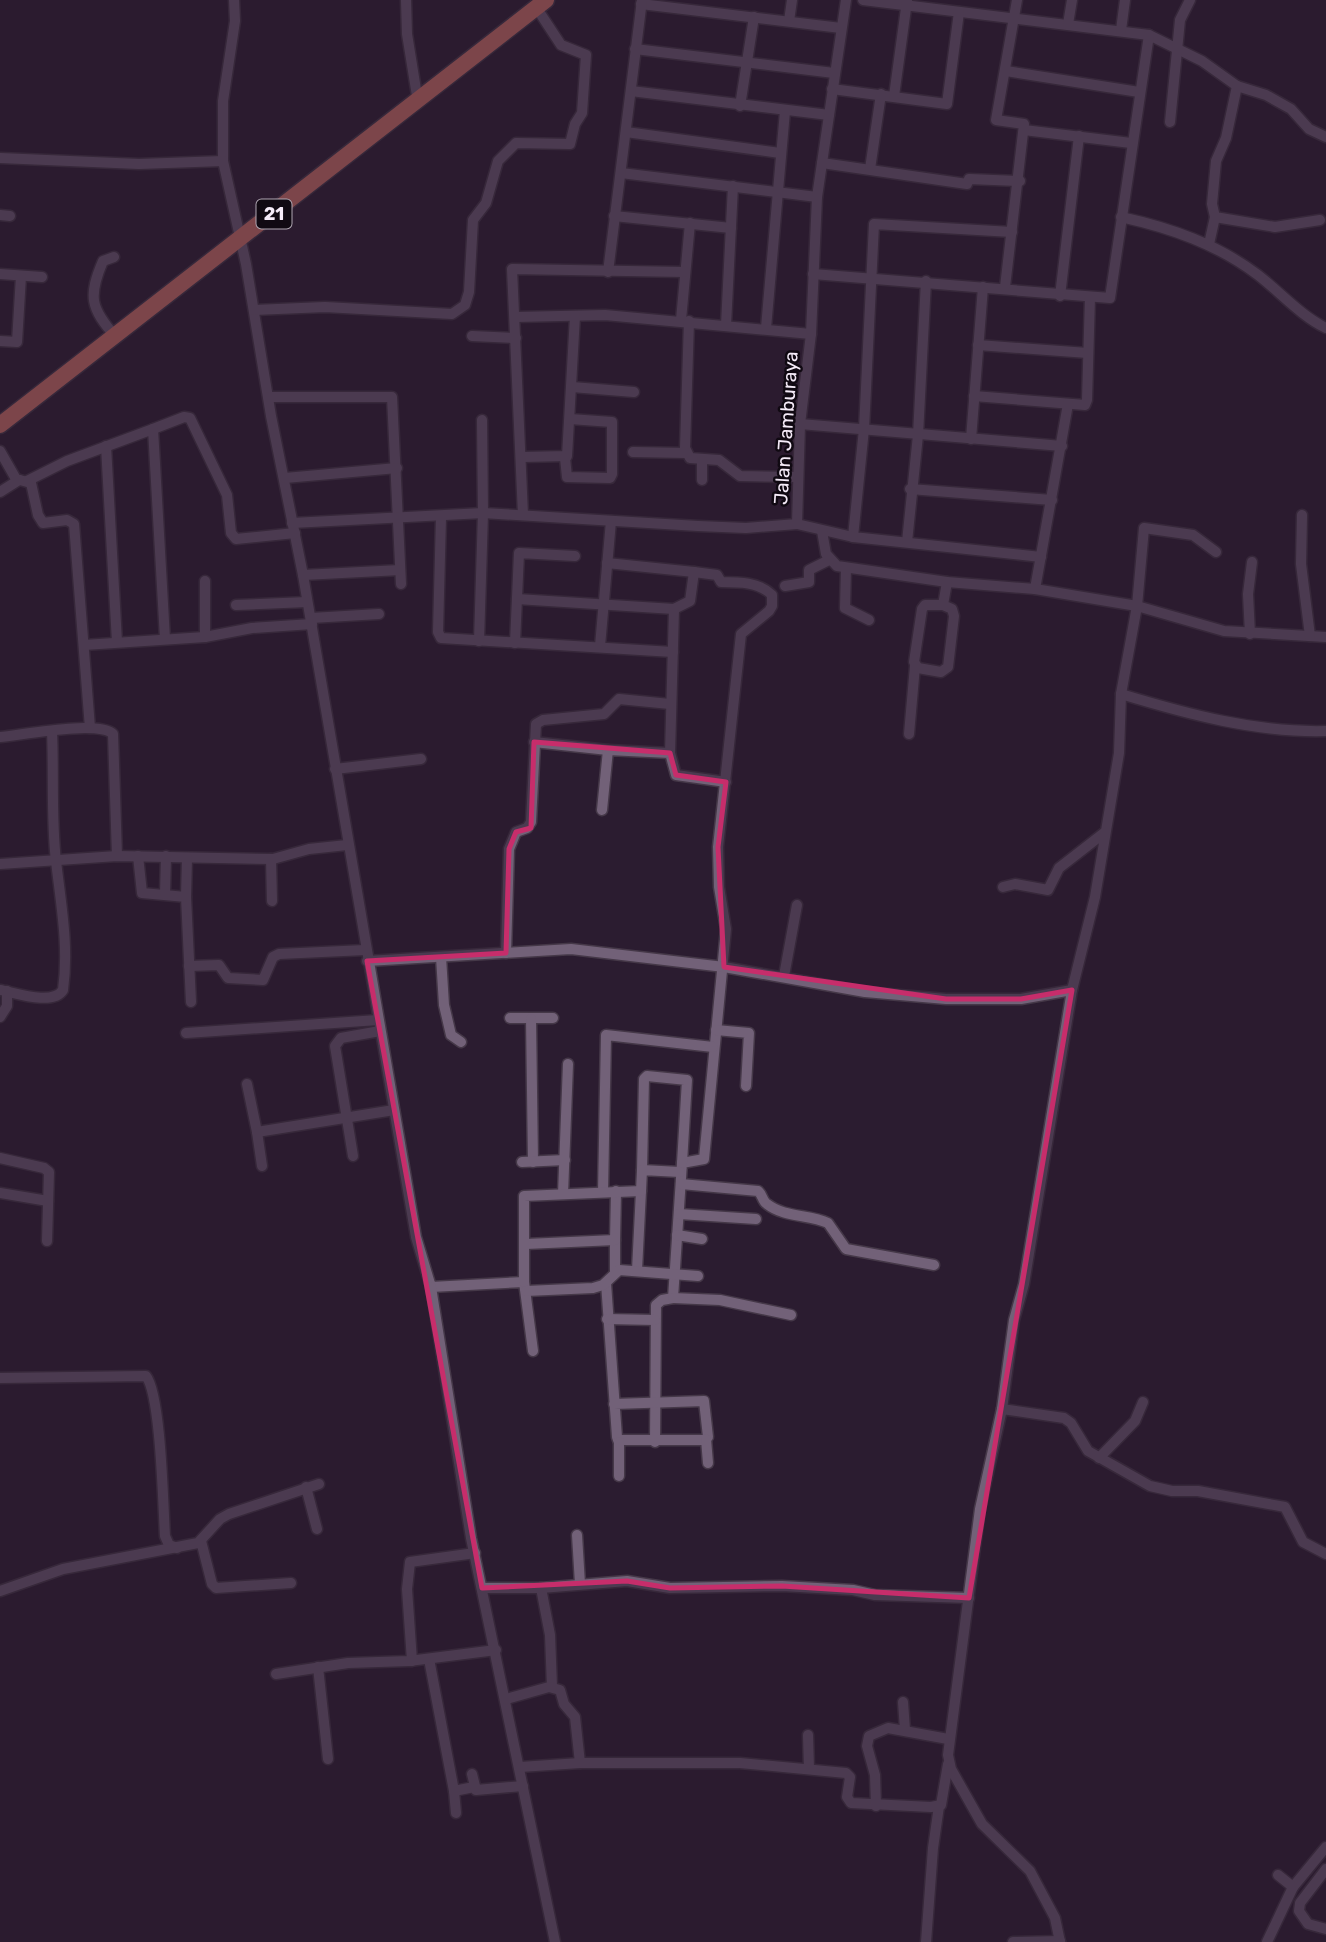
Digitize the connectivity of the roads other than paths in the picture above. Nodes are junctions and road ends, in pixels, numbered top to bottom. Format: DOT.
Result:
graph roads {
  1 [pos="234,0"];
  2 [pos="406,0"];
  3 [pos="792,0"];
  4 [pos="846,0"];
  5 [pos="863,0"];
  6 [pos="1017,0"];
  7 [pos="1072,0"];
  8 [pos="1125,0"];
  9 [pos="1190,0"];
  10 [pos="641,2"];
  11 [pos="907,2"];
  12 [pos="541,4"];
  13 [pos="960,12"];
  14 [pos="754,17"];
  15 [pos="1016,18"];
  16 [pos="789,21"];
  17 [pos="1068,24"];
  18 [pos="841,29"];
  19 [pos="1121,30"];
  20 [pos="1149,35"];
  21 [pos="635,49"];
  22 [pos="1179,49"];
  23 [pos="746,62"];
  24 [pos="1006,71"];
  25 [pos="834,73"];
  26 [pos="1237,86"];
  27 [pos="832,89"];
  28 [pos="631,91"];
  29 [pos="1139,92"];
  30 [pos="881,94"];
  31 [pos="894,96"];
  32 [pos="418,103"];
  33 [pos="740,106"];
  34 [pos="785,111"];
  35 [pos="829,115"];
  36 [pos="1170,122"];
  37 [pos="1024,130"];
  38 [pos="625,132"];
  39 [pos="1079,136"];
  40 [pos="1326,137"];
  41 [pos="1131,143"];
  42 [pos="780,152"];
  43 [pos="0,158"];
  44 [pos="223,161"];
  45 [pos="822,163"];
  46 [pos="870,169"];
  47 [pos="621,173"];
  48 [pos="1020,181"];
  49 [pos="733,186"];
  50 [pos="775,192"];
  51 [pos="817,197"];
  52 [pos="614,216"];
  53 [pos="1121,217"];
  54 [pos="1215,217"];
  55 [pos="1320,220"];
  56 [pos="690,223"];
  57 [pos="731,228"];
  58 [pos="1012,232"];
  59 [pos="241,239"];
  60 [pos="1209,244"];
  61 [pos="114,257"];
  62 [pos="608,272"];
  63 [pos="685,272"];
  64 [pos="0,274"];
  65 [pos="813,274"];
  66 [pos="21,276"];
  67 [pos="42,277"];
  68 [pos="871,278"];
  69 [pos="926,281"];
  70 [pos="983,287"];
  71 [pos="1005,287"];
  72 [pos="1060,296"];
  73 [pos="1090,297"];
  74 [pos="254,310"];
  75 [pos="575,316"];
  76 [pos="515,317"];
  77 [pos="685,321"];
  78 [pos="726,325"];
  79 [pos="766,328"];
  80 [pos="1326,328"];
  81 [pos="811,334"];
  82 [pos="472,336"];
  83 [pos="117,337"];
  84 [pos="516,338"];
  85 [pos="0,341"];
  86 [pos="978,345"];
  87 [pos="1088,354"];
  88 [pos="572,387"];
  89 [pos="634,392"];
  90 [pos="974,396"];
  91 [pos="268,397"];
  92 [pos="1068,404"];
  93 [pos="482,419"];
  94 [pos="570,419"];
  95 [pos="800,424"];
  96 [pos="0,425"];
  97 [pos="153,429"];
  98 [pos="864,429"];
  99 [pos="918,435"];
  100 [pos="971,439"];
  101 [pos="106,446"];
  102 [pos="1062,446"];
  103 [pos="0,451"];
  104 [pos="633,452"];
  105 [pos="687,453"];
  106 [pos="522,457"];
  107 [pos="565,458"];
  108 [pos="702,461"];
  109 [pos="397,468"];
  110 [pos="798,474"];
  111 [pos="285,478"];
  112 [pos="702,480"];
  113 [pos="23,481"];
  114 [pos="910,489"];
  115 [pos="0,492"];
  116 [pos="1052,500"];
  117 [pos="484,513"];
  118 [pos="523,515"];
  119 [pos="1302,515"];
  120 [pos="441,517"];
  121 [pos="400,519"];
  122 [pos="611,521"];
  123 [pos="797,524"];
  124 [pos="294,528"];
  125 [pos="822,531"];
  126 [pos="853,537"];
  127 [pos="907,542"];
  128 [pos="1216,552"];
  129 [pos="575,556"];
  130 [pos="1041,557"];
  131 [pos="829,560"];
  132 [pos="1252,562"];
  133 [pos="607,563"];
  134 [pos="846,568"];
  135 [pos="400,570"];
  136 [pos="694,572"];
  137 [pos="303,575"];
  138 [pos="205,581"];
  139 [pos="947,582"];
  140 [pos="401,584"];
  141 [pos="785,586"];
  142 [pos="1035,589"];
  143 [pos="517,599"];
  144 [pos="307,602"];
  145 [pos="605,605"];
  146 [pos="943,605"];
  147 [pos="236,606"];
  148 [pos="1137,606"];
  149 [pos="674,609"];
  150 [pos="379,614"];
  151 [pos="869,620"];
  152 [pos="311,621"];
  153 [pos="1250,634"];
  154 [pos="1310,636"];
  155 [pos="205,637"];
  156 [pos="1326,638"];
  157 [pos="165,639"];
  158 [pos="480,641"];
  159 [pos="117,642"];
  160 [pos="515,643"];
  161 [pos="84,645"];
  162 [pos="600,646"];
  163 [pos="673,652"];
  164 [pos="915,666"];
  165 [pos="1121,694"];
  166 [pos="670,704"];
  167 [pos="90,728"];
  168 [pos="1326,731"];
  169 [pos="52,732"];
  170 [pos="909,734"];
  171 [pos="0,737"];
  172 [pos="534,742"];
  173 [pos="608,750"];
  174 [pos="670,753"];
  175 [pos="421,759"];
  176 [pos="335,769"];
  177 [pos="726,782"];
  178 [pos="602,810"];
  179 [pos="1104,833"];
  180 [pos="347,845"];
  181 [pos="117,856"];
  182 [pos="138,856"];
  183 [pos="166,856"];
  184 [pos="187,858"];
  185 [pos="271,859"];
  186 [pos="56,860"];
  187 [pos="0,864"];
  188 [pos="1003,887"];
  189 [pos="165,894"];
  190 [pos="186,897"];
  191 [pos="272,901"];
  192 [pos="797,905"];
  193 [pos="365,950"];
  194 [pos="506,953"];
  195 [pos="441,957"];
  196 [pos="367,961"];
  197 [pos="189,966"];
  198 [pos="723,967"];
  199 [pos="784,976"];
  200 [pos="1072,990"];
  201 [pos="4,991"];
  202 [pos="191,1002"];
  203 [pos="0,1017"];
  204 [pos="510,1018"];
  205 [pos="553,1018"];
  206 [pos="531,1019"];
  207 [pos="378,1020"];
  208 [pos="716,1030"];
  209 [pos="380,1031"];
  210 [pos="186,1033"];
  211 [pos="461,1042"];
  212 [pos="713,1047"];
  213 [pos="568,1064"];
  214 [pos="247,1084"];
  215 [pos="746,1086"];
  216 [pos="394,1110"];
  217 [pos="346,1117"];
  218 [pos="257,1132"];
  219 [pos="353,1156"];
  220 [pos="0,1158"];
  221 [pos="565,1160"];
  222 [pos="262,1166"];
  223 [pos="681,1167"];
  224 [pos="642,1170"];
  225 [pos="681,1184"];
  226 [pos="616,1191"];
  227 [pos="640,1191"];
  228 [pos="603,1192"];
  229 [pos="0,1193"];
  230 [pos="563,1194"];
  231 [pos="48,1201"];
  232 [pos="679,1214"];
  233 [pos="756,1219"];
  234 [pos="677,1235"];
  235 [pos="702,1239"];
  236 [pos="615,1240"];
  237 [pos="47,1241"];
  238 [pos="526,1244"];
  239 [pos="934,1265"];
  240 [pos="637,1270"];
  241 [pos="615,1272"];
  242 [pos="674,1274"];
  243 [pos="698,1276"];
  244 [pos="606,1283"];
  245 [pos="525,1286"];
  246 [pos="431,1287"];
  247 [pos="673,1298"];
  248 [pos="791,1315"];
  249 [pos="607,1319"];
  250 [pos="655,1320"];
  251 [pos="533,1351"];
  252 [pos="0,1378"];
  253 [pos="654,1402"];
  254 [pos="1143,1402"];
  255 [pos="614,1404"];
  256 [pos="1002,1409"];
  257 [pos="706,1439"];
  258 [pos="619,1441"];
  259 [pos="655,1442"];
  260 [pos="1099,1458"];
  261 [pos="708,1463"];
  262 [pos="619,1476"];
  263 [pos="320,1484"];
  264 [pos="306,1488"];
  265 [pos="317,1529"];
  266 [pos="577,1535"];
  267 [pos="201,1541"];
  268 [pos="178,1548"];
  269 [pos="475,1553"];
  270 [pos="1326,1554"];
  271 [pos="291,1583"];
  272 [pos="580,1584"];
  273 [pos="482,1588"];
  274 [pos="541,1588"];
  275 [pos="0,1591"];
  276 [pos="969,1598"];
  277 [pos="496,1650"];
  278 [pos="429,1659"];
  279 [pos="412,1661"];
  280 [pos="318,1667"];
  281 [pos="276,1674"];
  282 [pos="552,1687"];
  283 [pos="506,1699"];
  284 [pos="903,1702"];
  285 [pos="905,1730"];
  286 [pos="808,1735"];
  287 [pos="948,1740"];
  288 [pos="328,1759"];
  289 [pos="580,1763"];
  290 [pos="948,1764"];
  291 [pos="520,1767"];
  292 [pos="809,1769"];
  293 [pos="472,1774"];
  294 [pos="523,1786"];
  295 [pos="474,1787"];
  296 [pos="454,1791"];
  297 [pos="876,1806"];
  298 [pos="939,1806"];
  299 [pos="456,1813"];
  300 [pos="1326,1847"];
  301 [pos="1326,1869"];
  302 [pos="1278,1875"];
  303 [pos="1293,1887"];
  304 [pos="1326,1929"];
  305 [pos="1060,1941"];
  306 [pos="555,1942"];
  307 [pos="926,1942"];
  308 [pos="1013,1942"];
  309 [pos="1267,1942"];
  1 -- 44 [label="street"];
  2 -- 32 [label="street"];
  3 -- 16 [label="street"];
  4 -- 18 [label="street, Jalan Jamburaya"];
  5 -- 11 [label="street"];
  6 -- 15 [label="street"];
  7 -- 17 [label="street"];
  8 -- 19 [label="street"];
  9 -- 22 [label="street"];
  10 -- 14 [label="street"];
  10 -- 21 [label="street"];
  11 -- 13 [label="street"];
  11 -- 31 [label="street"];
  12 -- 32 [label="highway, 21"];
  12 -- 74 [label="street"];
  13 -- 15 [label="street"];
  13 -- 31 [label="street"];
  14 -- 16 [label="street"];
  14 -- 23 [label="street"];
  15 -- 17 [label="street"];
  15 -- 24 [label="street"];
  16 -- 18 [label="street"];
  17 -- 19 [label="street"];
  18 -- 25 [label="street, Jalan Jamburaya"];
  19 -- 20 [label="street"];
  20 -- 22 [label="street"];
  20 -- 29 [label="street"];
  21 -- 23 [label="street"];
  21 -- 28 [label="street"];
  22 -- 26 [label="street"];
  22 -- 36 [label="street"];
  23 -- 25 [label="street"];
  23 -- 33 [label="street"];
  24 -- 29 [label="street"];
  24 -- 37 [label="street"];
  25 -- 27 [label="street, Jalan Jamburaya"];
  26 -- 40 [label="street"];
  26 -- 54 [label="street"];
  27 -- 30 [label="street"];
  27 -- 35 [label="street, Jalan Jamburaya"];
  28 -- 33 [label="street"];
  28 -- 38 [label="street"];
  29 -- 41 [label="street"];
  30 -- 31 [label="street"];
  30 -- 46 [label="street"];
  32 -- 59 [label="highway, 21"];
  33 -- 34 [label="street"];
  34 -- 35 [label="street"];
  34 -- 42 [label="street"];
  35 -- 45 [label="street, Jalan Jamburaya"];
  37 -- 39 [label="street"];
  37 -- 48 [label="street"];
  38 -- 42 [label="street"];
  38 -- 47 [label="street"];
  39 -- 41 [label="street"];
  39 -- 72 [label="street"];
  41 -- 53 [label="street"];
  42 -- 50 [label="street"];
  43 -- 44 [label="street"];
  44 -- 59 [label="street"];
  45 -- 46 [label="street"];
  45 -- 51 [label="street, Jalan Jamburaya"];
  46 -- 48 [label="street"];
  47 -- 49 [label="street"];
  47 -- 52 [label="street"];
  48 -- 58 [label="street"];
  49 -- 50 [label="street"];
  49 -- 57 [label="street"];
  50 -- 51 [label="street"];
  50 -- 79 [label="street"];
  51 -- 65 [label="street, Jalan Jamburaya"];
  52 -- 56 [label="street"];
  52 -- 62 [label="street"];
  53 -- 60 [label="street"];
  53 -- 73 [label="street"];
  54 -- 55 [label="street"];
  54 -- 60 [label="street"];
  56 -- 57 [label="street"];
  56 -- 63 [label="street"];
  57 -- 78 [label="street"];
  58 -- 68 [label="street"];
  58 -- 71 [label="street"];
  59 -- 74 [label="street"];
  59 -- 83 [label="highway, 21"];
  60 -- 80 [label="street"];
  61 -- 83 [label="street"];
  62 -- 63 [label="street"];
  62 -- 76 [label="street"];
  63 -- 77 [label="street"];
  64 -- 66 [label="street"];
  65 -- 68 [label="street"];
  65 -- 81 [label="street, Jalan Jamburaya"];
  66 -- 67 [label="street"];
  66 -- 85 [label="street"];
  68 -- 69 [label="street"];
  68 -- 98 [label="street"];
  69 -- 70 [label="street"];
  69 -- 99 [label="street"];
  70 -- 71 [label="street"];
  70 -- 86 [label="street"];
  71 -- 72 [label="street"];
  72 -- 73 [label="street"];
  73 -- 87 [label="street"];
  74 -- 91 [label="street"];
  75 -- 76 [label="street"];
  75 -- 77 [label="street"];
  75 -- 88 [label="street"];
  76 -- 84 [label="street"];
  77 -- 78 [label="street"];
  77 -- 105 [label="street"];
  78 -- 79 [label="street"];
  79 -- 81 [label="street"];
  81 -- 95 [label="street, Jalan Jamburaya"];
  82 -- 84 [label="street"];
  83 -- 96 [label="highway, 21"];
  84 -- 106 [label="street"];
  86 -- 87 [label="street"];
  86 -- 90 [label="street"];
  87 -- 92 [label="street"];
  88 -- 89 [label="street"];
  88 -- 94 [label="street"];
  90 -- 92 [label="street"];
  90 -- 100 [label="street"];
  91 -- 109 [label="street"];
  91 -- 111 [label="street"];
  92 -- 102 [label="street"];
  93 -- 117 [label="street"];
  94 -- 107 [label="street"];
  94 -- 107 [label="street"];
  95 -- 98 [label="street"];
  95 -- 110 [label="street, Jalan Jamburaya"];
  97 -- 101 [label="street"];
  97 -- 124 [label="street, Jalan Jamburaya"];
  97 -- 157 [label="street"];
  98 -- 99 [label="street"];
  98 -- 126 [label="street"];
  99 -- 100 [label="street"];
  99 -- 114 [label="street"];
  100 -- 102 [label="street"];
  101 -- 113 [label="street"];
  101 -- 159 [label="street"];
  102 -- 116 [label="street"];
  103 -- 113 [label="street"];
  104 -- 105 [label="street"];
  105 -- 108 [label="street"];
  106 -- 107 [label="street"];
  106 -- 118 [label="street"];
  108 -- 110 [label="street"];
  108 -- 112 [label="street"];
  109 -- 111 [label="street"];
  109 -- 121 [label="street"];
  110 -- 123 [label="street, Jalan Jamburaya"];
  111 -- 124 [label="street"];
  113 -- 115 [label="street"];
  113 -- 161 [label="street"];
  114 -- 116 [label="street"];
  114 -- 127 [label="street"];
  116 -- 130 [label="street"];
  117 -- 118 [label="street, Jalan Jamburaya"];
  117 -- 120 [label="street, Jalan Jamburaya"];
  117 -- 158 [label="street"];
  118 -- 122 [label="street, Jalan Jamburaya"];
  119 -- 154 [label="street"];
  120 -- 121 [label="street, Jalan Jamburaya"];
  120 -- 158 [label="street"];
  121 -- 124 [label="street, Jalan Jamburaya"];
  121 -- 135 [label="street"];
  122 -- 123 [label="street, Jalan Jamburaya"];
  122 -- 133 [label="street"];
  123 -- 125 [label="street"];
  124 -- 137 [label="street"];
  125 -- 126 [label="street"];
  125 -- 131 [label="street"];
  126 -- 127 [label="street"];
  127 -- 130 [label="street"];
  128 -- 148 [label="street"];
  129 -- 143 [label="street"];
  130 -- 142 [label="street"];
  131 -- 134 [label="street"];
  131 -- 141 [label="street"];
  132 -- 153 [label="street"];
  133 -- 136 [label="street"];
  133 -- 145 [label="street"];
  134 -- 139 [label="street"];
  134 -- 151 [label="street"];
  135 -- 137 [label="street"];
  135 -- 140 [label="street"];
  136 -- 149 [label="street"];
  136 -- 177 [label="street"];
  137 -- 144 [label="street"];
  138 -- 155 [label="street"];
  139 -- 142 [label="street"];
  139 -- 146 [label="street"];
  142 -- 148 [label="street"];
  143 -- 145 [label="street"];
  143 -- 160 [label="street"];
  144 -- 147 [label="street"];
  144 -- 152 [label="street"];
  145 -- 149 [label="street"];
  145 -- 162 [label="street"];
  146 -- 164 [label="street"];
  146 -- 164 [label="street"];
  148 -- 153 [label="street"];
  148 -- 165 [label="street"];
  149 -- 163 [label="street"];
  150 -- 152 [label="street"];
  152 -- 155 [label="street"];
  152 -- 176 [label="street"];
  153 -- 154 [label="street"];
  154 -- 156 [label="street"];
  155 -- 157 [label="street"];
  157 -- 159 [label="street"];
  158 -- 160 [label="street"];
  159 -- 161 [label="street"];
  160 -- 162 [label="street"];
  161 -- 167 [label="street"];
  162 -- 163 [label="street"];
  163 -- 166 [label="street"];
  164 -- 170 [label="street"];
  165 -- 168 [label="street"];
  165 -- 179 [label="street"];
  166 -- 172 [label="street"];
  166 -- 174 [label="street"];
  167 -- 169 [label="street"];
  167 -- 181 [label="street"];
  169 -- 171 [label="street"];
  169 -- 186 [label="street"];
  172 -- 173 [label="street"];
  172 -- 194 [label="street"];
  173 -- 174 [label="street"];
  173 -- 178 [label="street"];
  174 -- 177 [label="street"];
  175 -- 176 [label="street"];
  176 -- 180 [label="street"];
  177 -- 198 [label="street"];
  179 -- 188 [label="street"];
  179 -- 200 [label="street"];
  180 -- 185 [label="street"];
  180 -- 193 [label="street"];
  181 -- 182 [label="street"];
  181 -- 186 [label="street"];
  182 -- 183 [label="street"];
  182 -- 189 [label="street"];
  183 -- 184 [label="street"];
  183 -- 189 [label="street"];
  184 -- 185 [label="street"];
  184 -- 190 [label="street"];
  185 -- 191 [label="street"];
  186 -- 187 [label="street"];
  186 -- 201 [label="street"];
  189 -- 190 [label="street"];
  190 -- 197 [label="street"];
  192 -- 199 [label="street"];
  193 -- 196 [label="street"];
  193 -- 197 [label="street"];
  194 -- 195 [label="street"];
  194 -- 198 [label="street"];
  195 -- 196 [label="street"];
  195 -- 211 [label="street"];
  196 -- 207 [label="street"];
  197 -- 202 [label="street"];
  198 -- 199 [label="street"];
  198 -- 208 [label="street"];
  199 -- 200 [label="street"];
  200 -- 256 [label="street"];
  201 -- 203 [label="street"];
  204 -- 206 [label="street"];
  205 -- 206 [label="street"];
  206 -- 221 [label="street"];
  207 -- 209 [label="street"];
  207 -- 210 [label="street"];
  208 -- 212 [label="street"];
  208 -- 215 [label="street"];
  209 -- 216 [label="street"];
  209 -- 217 [label="street"];
  212 -- 223 [label="street"];
  212 -- 228 [label="street"];
  213 -- 221 [label="street"];
  214 -- 218 [label="street"];
  216 -- 217 [label="street"];
  216 -- 246 [label="street"];
  217 -- 218 [label="street"];
  217 -- 219 [label="street"];
  218 -- 222 [label="street"];
  220 -- 231 [label="street"];
  221 -- 230 [label="street"];
  223 -- 224 [label="street"];
  223 -- 224 [label="street"];
  223 -- 225 [label="street"];
  224 -- 227 [label="street"];
  225 -- 232 [label="street"];
  225 -- 239 [label="street"];
  226 -- 227 [label="street"];
  226 -- 228 [label="street"];
  226 -- 236 [label="street"];
  227 -- 240 [label="street"];
  228 -- 230 [label="street"];
  229 -- 231 [label="street"];
  230 -- 238 [label="street"];
  231 -- 237 [label="street"];
  232 -- 233 [label="street"];
  232 -- 234 [label="street"];
  234 -- 235 [label="street"];
  234 -- 242 [label="street"];
  236 -- 238 [label="street"];
  236 -- 241 [label="street"];
  238 -- 245 [label="street"];
  240 -- 241 [label="street"];
  240 -- 242 [label="street"];
  241 -- 244 [label="street"];
  242 -- 243 [label="street"];
  242 -- 247 [label="street"];
  244 -- 245 [label="street"];
  244 -- 249 [label="street"];
  245 -- 246 [label="street"];
  245 -- 251 [label="street"];
  246 -- 269 [label="street"];
  247 -- 248 [label="street"];
  247 -- 250 [label="street"];
  249 -- 250 [label="street"];
  249 -- 255 [label="street"];
  250 -- 253 [label="street"];
  252 -- 268 [label="street"];
  253 -- 255 [label="street"];
  253 -- 257 [label="street"];
  253 -- 259 [label="street"];
  254 -- 260 [label="street"];
  255 -- 258 [label="street"];
  256 -- 260 [label="street"];
  256 -- 276 [label="street"];
  257 -- 259 [label="street"];
  257 -- 261 [label="street"];
  258 -- 259 [label="street"];
  258 -- 262 [label="street"];
  260 -- 270 [label="street"];
  263 -- 264 [label="street"];
  264 -- 265 [label="street"];
  264 -- 267 [label="street"];
  266 -- 272 [label="street"];
  267 -- 268 [label="street"];
  267 -- 271 [label="street"];
  268 -- 275 [label="street"];
  269 -- 273 [label="street"];
  269 -- 279 [label="street"];
  272 -- 274 [label="street"];
  272 -- 276 [label="street"];
  273 -- 274 [label="street"];
  273 -- 277 [label="street"];
  274 -- 282 [label="street"];
  276 -- 287 [label="street"];
  277 -- 278 [label="street"];
  277 -- 283 [label="street"];
  278 -- 279 [label="street"];
  278 -- 296 [label="street"];
  279 -- 280 [label="street"];
  280 -- 281 [label="street"];
  280 -- 288 [label="street"];
  282 -- 283 [label="street"];
  282 -- 289 [label="street"];
  283 -- 291 [label="street"];
  284 -- 285 [label="street"];
  285 -- 287 [label="street"];
  285 -- 297 [label="street"];
  286 -- 292 [label="street"];
  287 -- 290 [label="street"];
  289 -- 291 [label="street"];
  289 -- 292 [label="street"];
  290 -- 298 [label="street"];
  290 -- 305 [label="street"];
  291 -- 294 [label="street"];
  292 -- 297 [label="street"];
  293 -- 295 [label="street"];
  294 -- 295 [label="street"];
  294 -- 306 [label="street"];
  295 -- 296 [label="street"];
  296 -- 299 [label="street"];
  297 -- 298 [label="street"];
  298 -- 307 [label="street"];
  300 -- 303 [label="street"];
  301 -- 304 [label="street"];
  302 -- 303 [label="street"];
  303 -- 309 [label="street"];
  305 -- 308 [label="street"];
}
